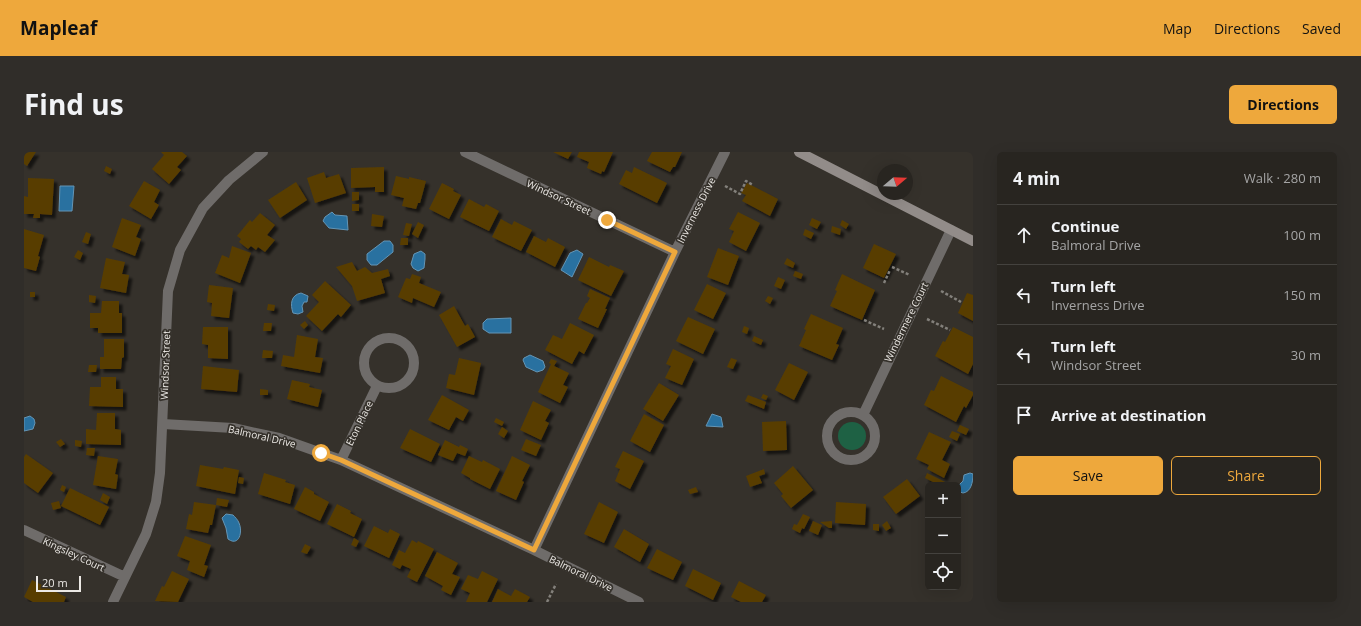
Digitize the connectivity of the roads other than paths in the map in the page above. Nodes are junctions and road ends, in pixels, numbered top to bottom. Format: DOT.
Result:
graph roads {
  1 [pos="263,152"];
  2 [pos="465,152"];
  3 [pos="725,152"];
  4 [pos="799,152"];
  5 [pos="951,230"];
  6 [pos="973,241"];
  7 [pos="675,252"];
  8 [pos="377,386"];
  9 [pos="863,415"];
  10 [pos="163,424"];
  11 [pos="341,460"];
  12 [pos="24,530"];
  13 [pos="534,550"];
  14 [pos="125,577"];
  15 [pos="113,602"];
  16 [pos="639,602"];
  1 -- 10 [label="street, Windsor Street"];
  2 -- 7 [label="street, Windsor Street"];
  3 -- 7 [label="street, Inverness Drive"];
  4 -- 5 [label="main road"];
  5 -- 6 [label="main road"];
  5 -- 9 [label="street, Windermere Court"];
  7 -- 13 [label="street, Inverness Drive"];
  8 -- 8 [label="street"];
  8 -- 11 [label="street, Eton Place"];
  9 -- 9 [label="street"];
  10 -- 11 [label="street, Balmoral Drive"];
  10 -- 14 [label="street, Windsor Street"];
  11 -- 13 [label="street, Balmoral Drive"];
  12 -- 14 [label="street, Kingsley Court"];
  13 -- 16 [label="street, Balmoral Drive"];
  14 -- 15 [label="street, Windsor Street"];
}
